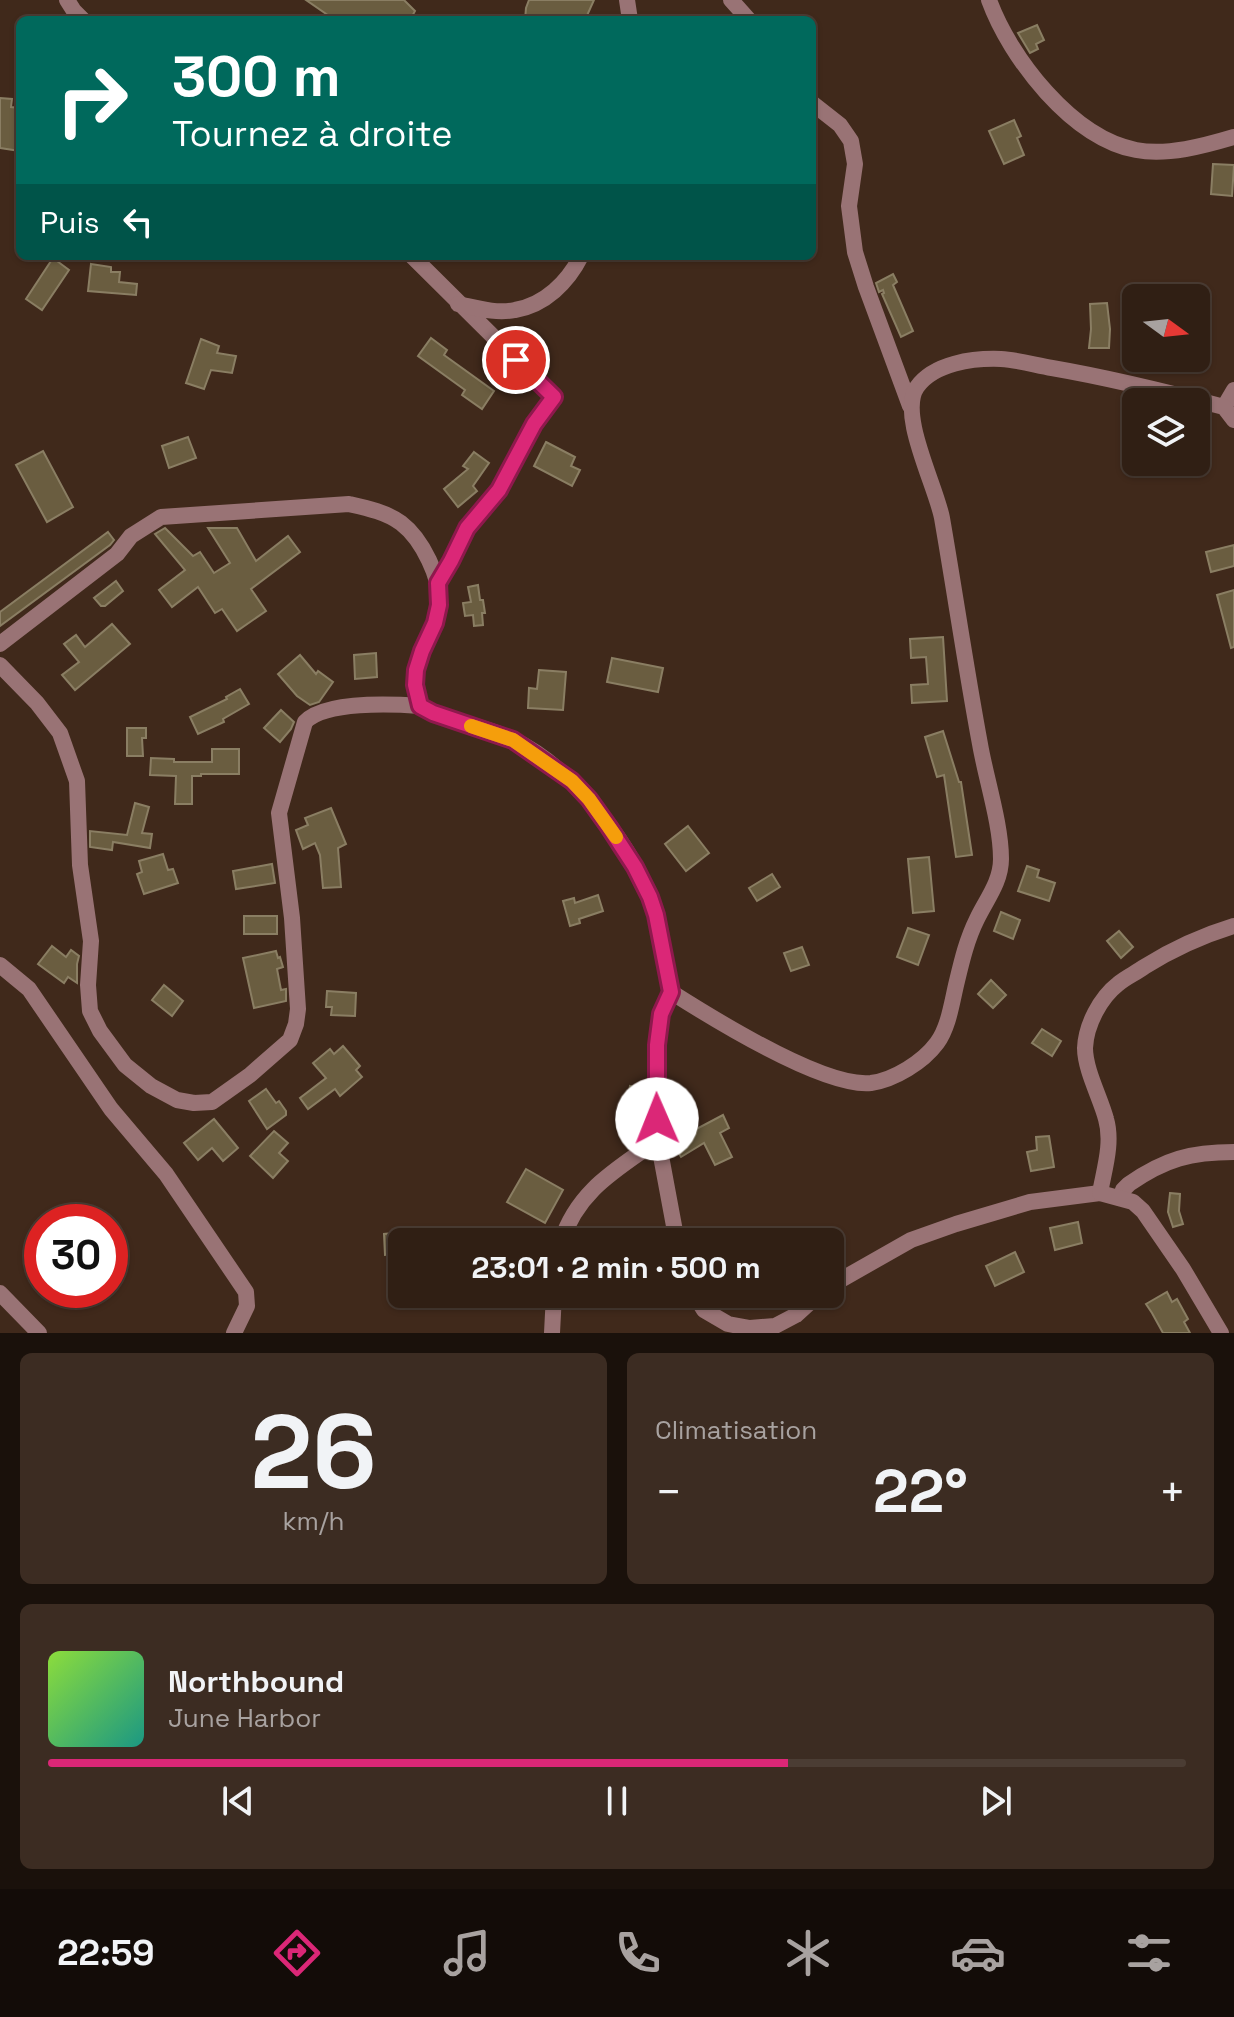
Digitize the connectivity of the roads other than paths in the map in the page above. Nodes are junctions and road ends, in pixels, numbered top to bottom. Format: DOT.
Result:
graph roads {
  1 [pos="67,0"];
  2 [pos="731,0"];
  3 [pos="989,0"];
  4 [pos="79,16"];
  5 [pos="745,16"];
  6 [pos="816,106"];
  7 [pos="1234,137"];
  8 [pos="416,260"];
  9 [pos="579,260"];
  10 [pos="458,304"];
  11 [pos="1234,390"];
  12 [pos="910,407"];
  13 [pos="1229,414"];
  14 [pos="438,583"];
  15 [pos="0,644"];
  16 [pos="0,665"];
  17 [pos="420,706"];
  18 [pos="1234,926"];
  19 [pos="0,965"];
  20 [pos="671,992"];
  21 [pos="658,1140"];
  22 [pos="1234,1152"];
  23 [pos="1100,1193"];
  24 [pos="1120,1198"];
  25 [pos="566,1228"];
  26 [pos="674,1228"];
  27 [pos="844,1278"];
  28 [pos="0,1293"];
  29 [pos="553,1308"];
  30 [pos="703,1308"];
  31 [pos="804,1308"];
  32 [pos="39,1333"];
  33 [pos="234,1333"];
  34 [pos="552,1333"];
  35 [pos="1221,1333"];
  1 -- 4 [label="street"];
  2 -- 5 [label="street"];
  3 -- 7 [label="street"];
  6 -- 12 [label="street"];
  8 -- 10 [label="street"];
  9 -- 10 [label="street"];
  10 -- 14 [label="street"];
  11 -- 13 [label="street"];
  12 -- 13 [label="street"];
  12 -- 20 [label="street"];
  14 -- 15 [label="street"];
  14 -- 17 [label="street"];
  16 -- 17 [label="street"];
  17 -- 20 [label="street"];
  18 -- 23 [label="street"];
  19 -- 33 [label="street"];
  20 -- 21 [label="street"];
  21 -- 25 [label="street"];
  21 -- 26 [label="street"];
  22 -- 24 [label="street"];
  23 -- 24 [label="street"];
  23 -- 27 [label="street"];
  24 -- 35 [label="street"];
  28 -- 32 [label="street"];
  29 -- 34 [label="street"];
  30 -- 31 [label="street"];
}
